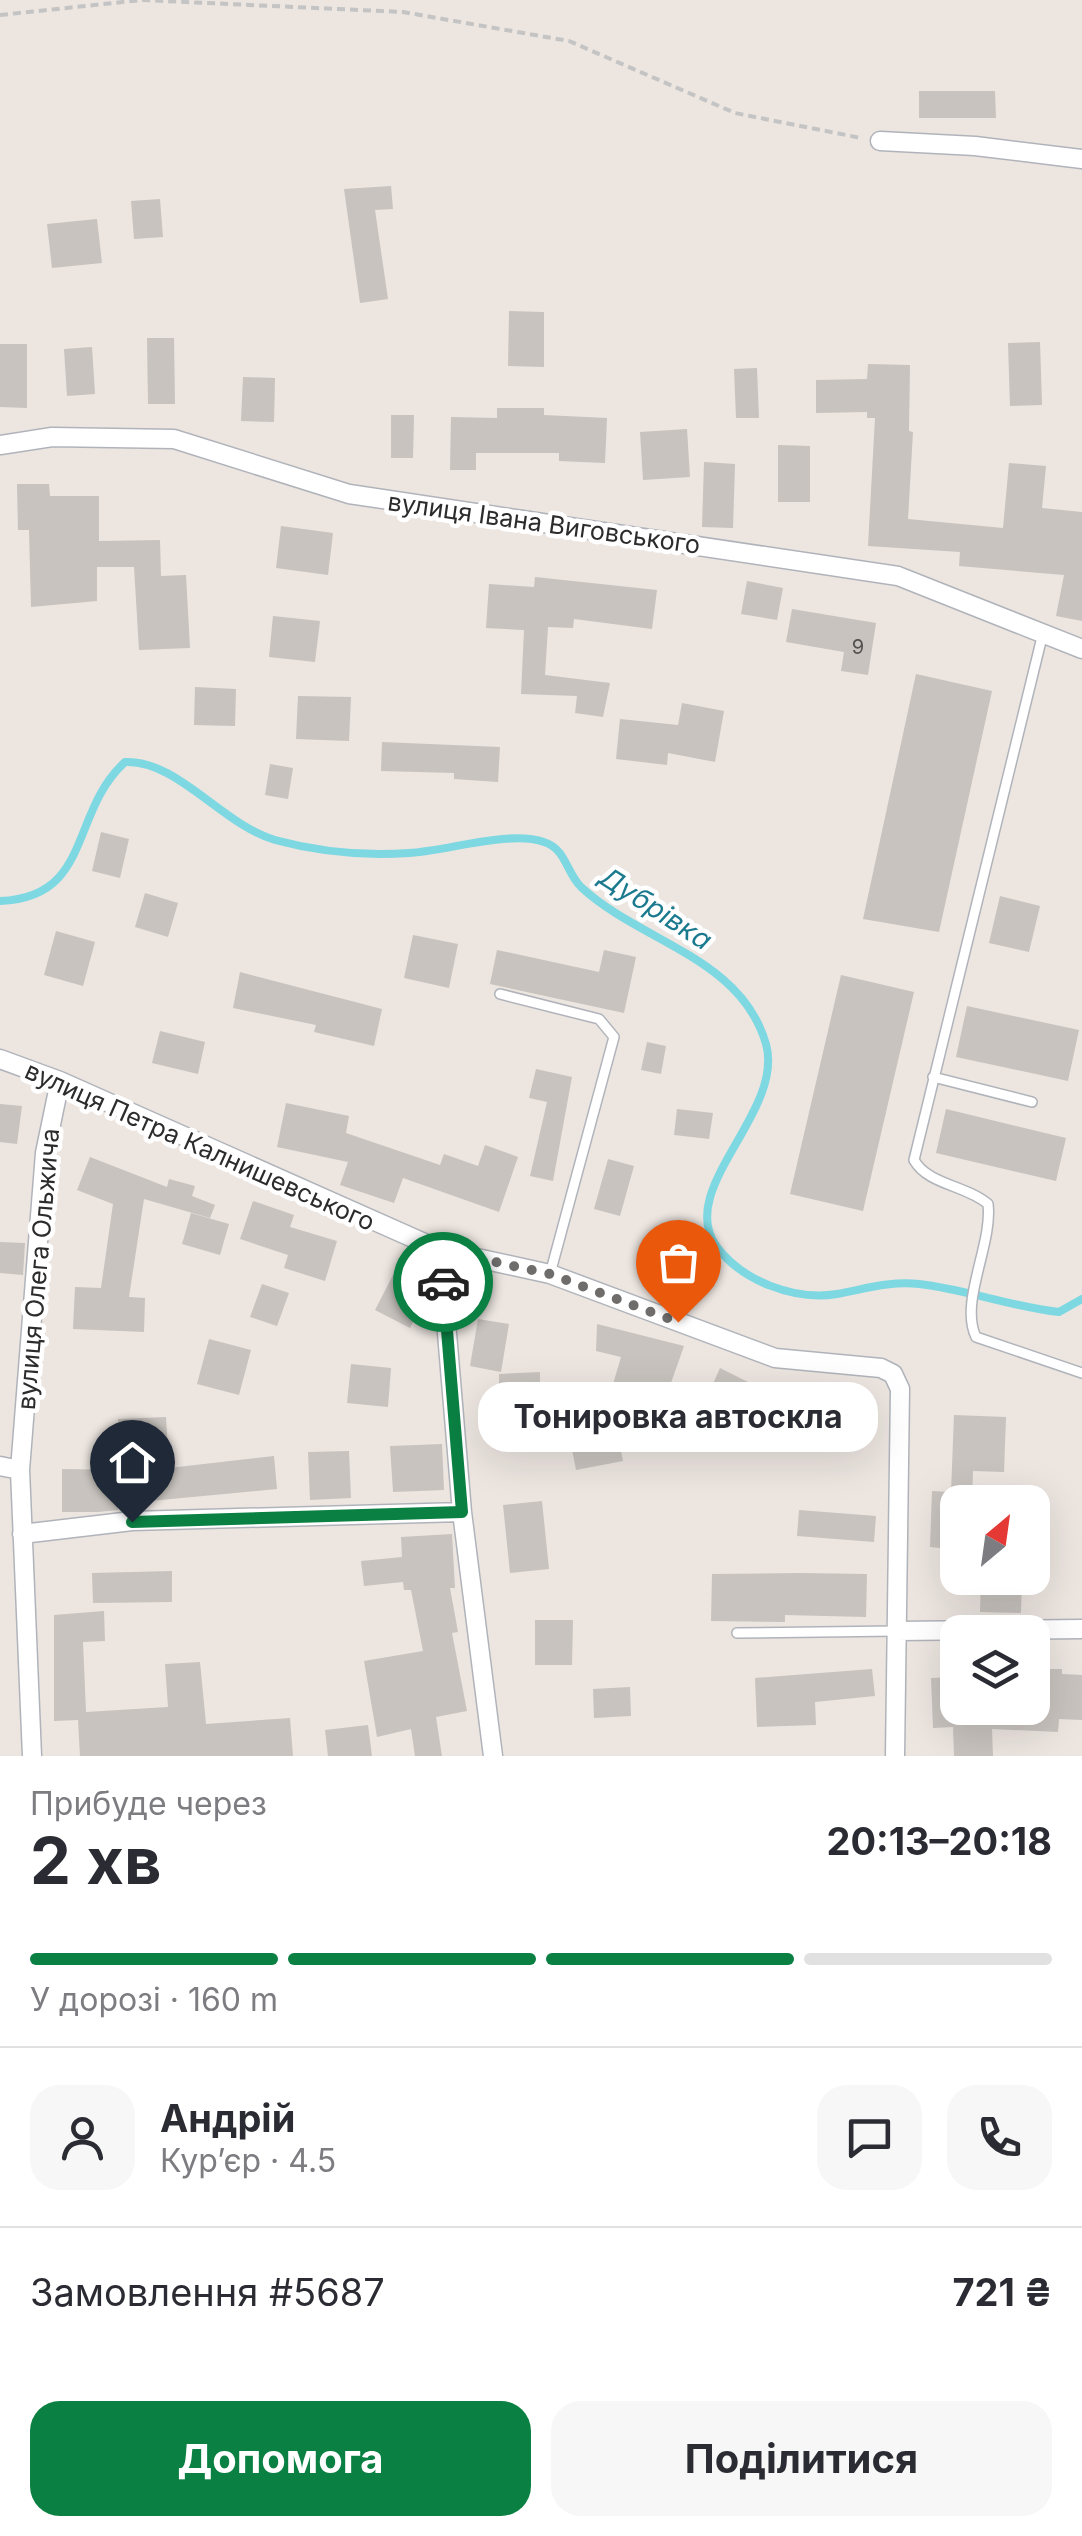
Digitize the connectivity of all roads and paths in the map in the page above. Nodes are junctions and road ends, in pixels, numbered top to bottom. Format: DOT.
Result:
graph roads {
  1 [pos="0,14"];
  2 [pos="880,141"];
  3 [pos="1082,159"];
  4 [pos="0,446"];
  5 [pos="1043,633"];
  6 [pos="1082,649"];
  7 [pos="500,994"];
  8 [pos="0,1060"];
  9 [pos="932,1077"];
  10 [pos="60,1082"];
  11 [pos="1032,1102"];
  12 [pos="440,1250"];
  13 [pos="550,1274"];
  14 [pos="1082,1373"];
  15 [pos="0,1466"];
  16 [pos="20,1470"];
  17 [pos="462,1512"];
  18 [pos="22,1534"];
  19 [pos="1082,1629"];
  20 [pos="896,1632"];
  21 [pos="737,1633"];
  22 [pos="32,1756"];
  23 [pos="494,1756"];
  24 [pos="896,1756"];
  1 -- 2 [label="path"];
  2 -- 3 [label="street"];
  4 -- 5 [label="street, вулиця Івана Виговського"];
  5 -- 6 [label="street, вулиця Івана Виговського"];
  5 -- 9 [label="lane"];
  7 -- 13 [label="lane"];
  8 -- 10 [label="street, вулиця Петра Калнишевського"];
  9 -- 11 [label="lane"];
  9 -- 14 [label="lane"];
  10 -- 12 [label="street, вулиця Петра Калнишевського"];
  10 -- 16 [label="street, вулиця Олега Ольжича"];
  12 -- 13 [label="street, вулиця Петра Калнишевського"];
  12 -- 17 [label="street"];
  13 -- 20 [label="street, вулиця Петра Калнишевського"];
  15 -- 16 [label="street"];
  16 -- 18 [label="street, вулиця Олега Ольжича"];
  17 -- 18 [label="street"];
  17 -- 23 [label="street"];
  18 -- 22 [label="street, вулиця Олега Ольжича"];
  19 -- 20 [label="street"];
  20 -- 21 [label="lane"];
  20 -- 24 [label="street, вулиця Петра Калнишевського"];
}
